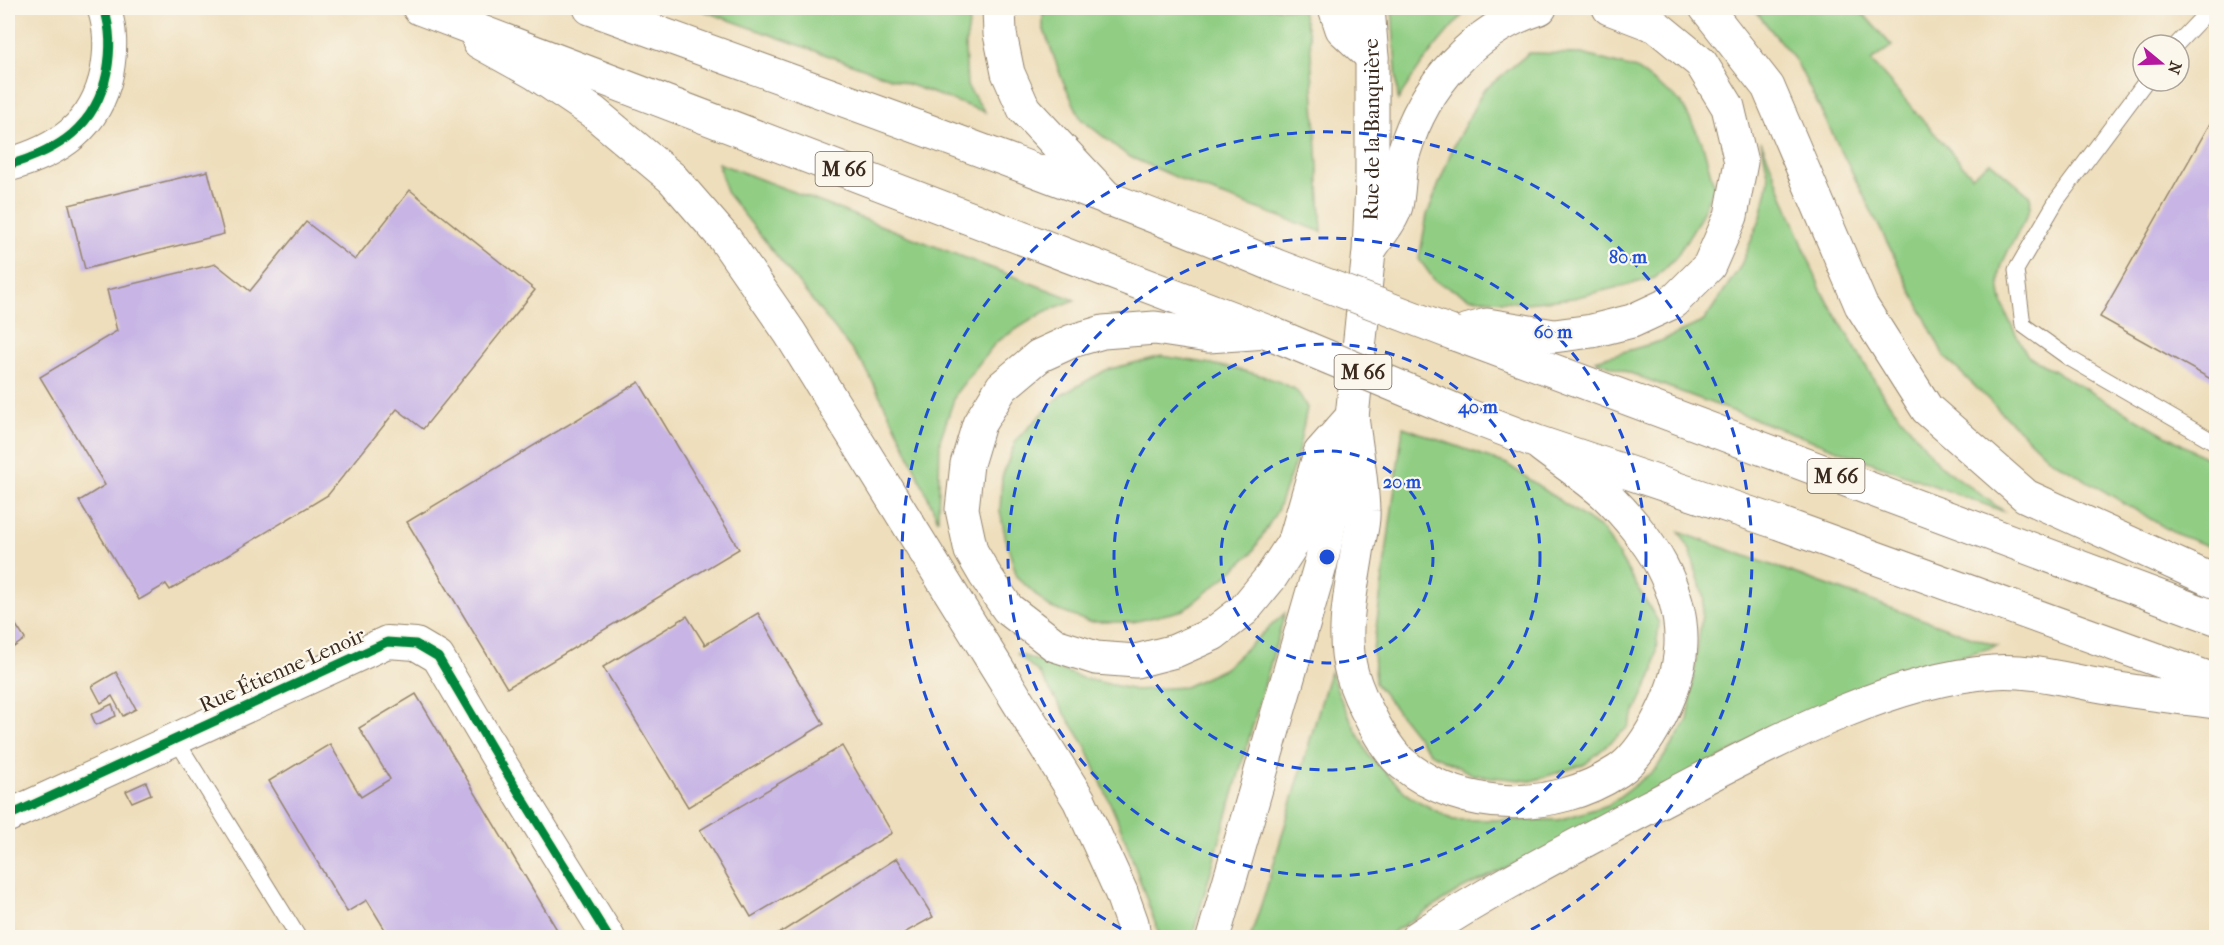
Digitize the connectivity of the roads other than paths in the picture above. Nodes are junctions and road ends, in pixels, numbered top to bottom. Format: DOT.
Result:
graph roads {
  1 [pos="104,8"];
  2 [pos="418,8"];
  3 [pos="590,8"];
  4 [pos="999,8"];
  5 [pos="1335,8"];
  6 [pos="1368,8"];
  7 [pos="1540,8"];
  8 [pos="1609,8"];
  9 [pos="1706,8"];
  10 [pos="2211,8"];
  11 [pos="2187,33"];
  12 [pos="1372,57"];
  13 [pos="2136,93"];
  14 [pos="8,165"];
  15 [pos="1109,200"];
  16 [pos="1369,251"];
  17 [pos="1268,332"];
  18 [pos="1455,334"];
  19 [pos="1352,417"];
  20 [pos="1537,442"];
  21 [pos="2217,443"];
  22 [pos="2217,582"];
  23 [pos="2217,618"];
  24 [pos="2217,681"];
  25 [pos="2217,702"];
  26 [pos="175,738"];
  27 [pos="8,816"];
  28 [pos="299,938"];
  29 [pos="609,938"];
  30 [pos="1134,938"];
  31 [pos="1213,938"];
  32 [pos="1417,938"];
  1 -- 14 [label="main road"];
  2 -- 17 [label="main road, M 66"];
  2 -- 30 [label="main road, M 66"];
  3 -- 15 [label="main road, M 66"];
  4 -- 15 [label="main road, M 66"];
  5 -- 12 [label="main road"];
  6 -- 12 [label="main road, Rue de la Banquière"];
  7 -- 16 [label="main road"];
  8 -- 18 [label="main road"];
  9 -- 22 [label="main road"];
  10 -- 11 [label="lane"];
  12 -- 16 [label="main road, Rue de la Banquière"];
  13 -- 21 [label="lane"];
  15 -- 18 [label="main road, M 66, bridge"];
  16 -- 19 [label="main road, Rue de la Banquière"];
  17 -- 19 [label="main road, M 66"];
  17 -- 20 [label="main road, M 66, bridge"];
  18 -- 23 [label="main road, M 66"];
  19 -- 20 [label="main road, M 66"];
  19 -- 31 [label="main road"];
  20 -- 24 [label="main road, M 66"];
  25 -- 32 [label="main road"];
  26 -- 27 [label="street, Rue Étienne Lenoir"];
  26 -- 28 [label="lane"];
  26 -- 29 [label="street, Rue Étienne Lenoir"];
}
